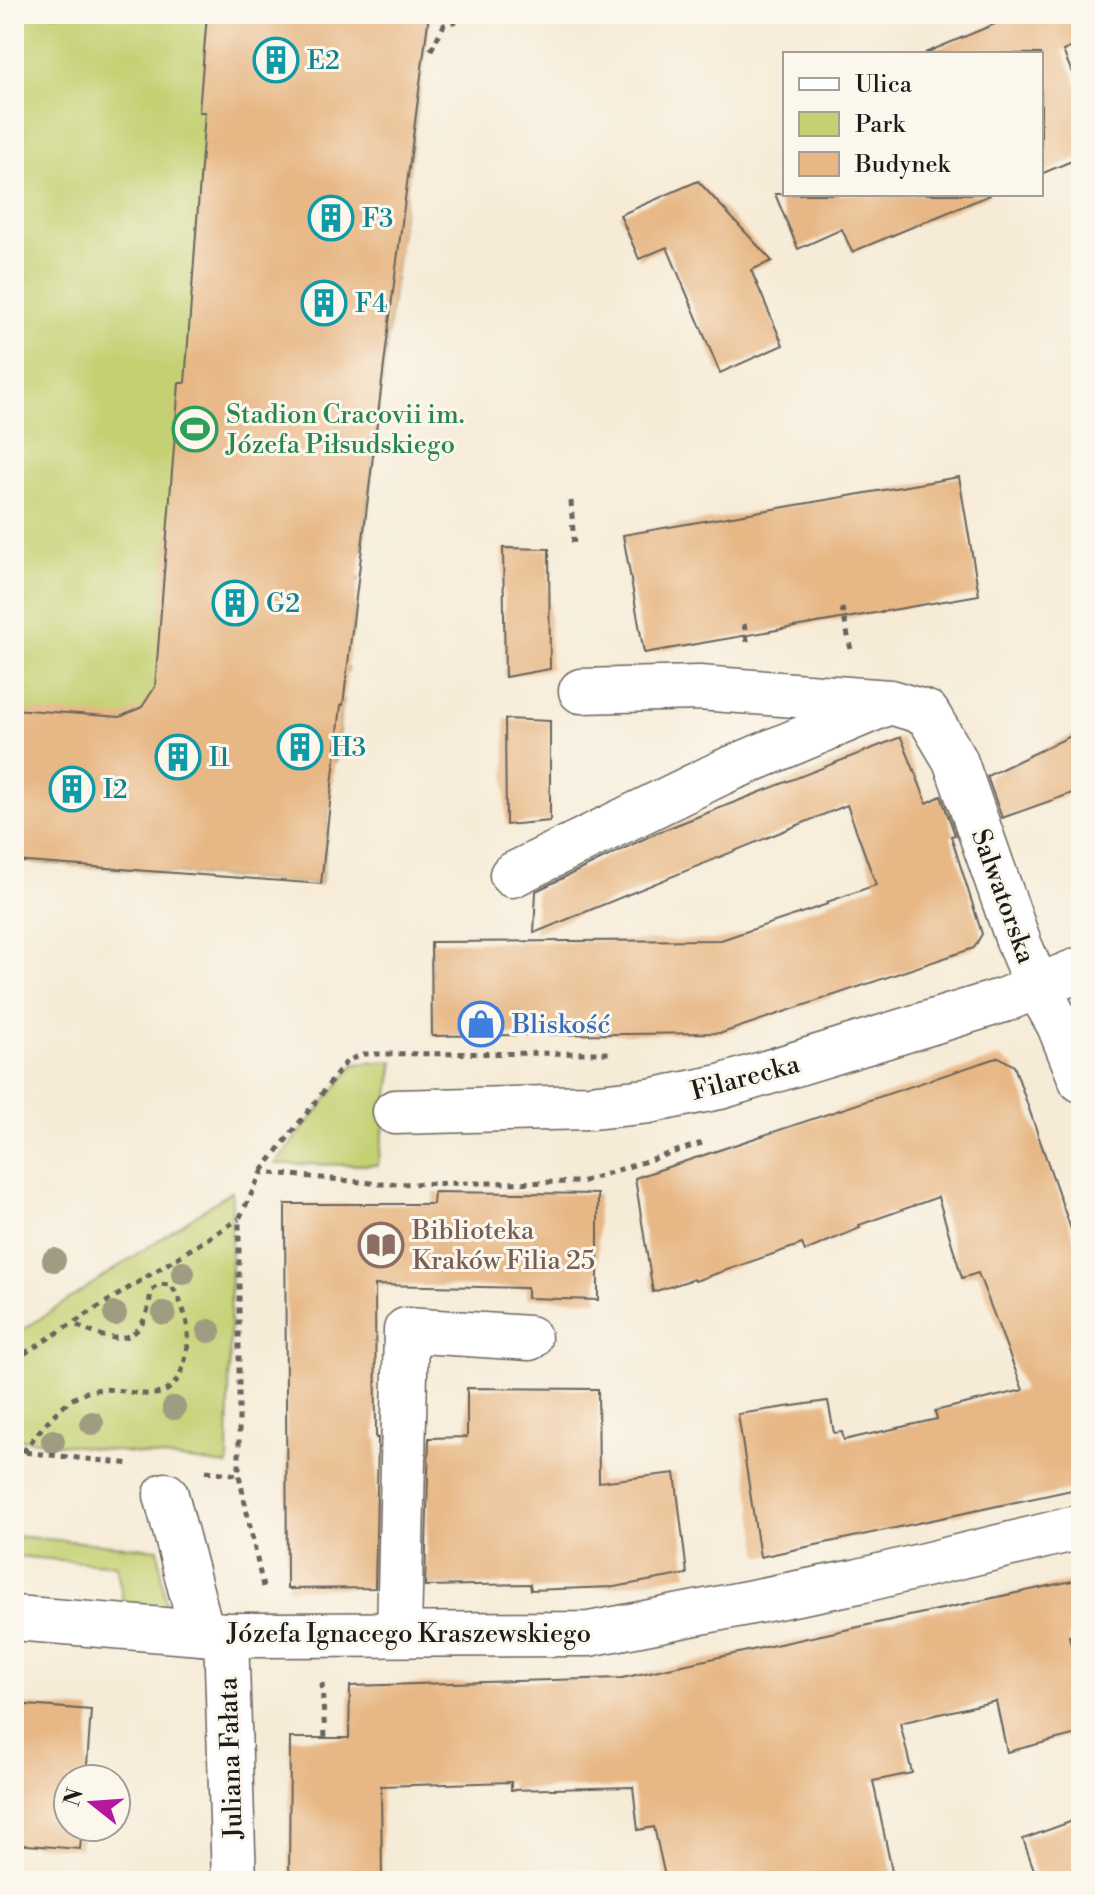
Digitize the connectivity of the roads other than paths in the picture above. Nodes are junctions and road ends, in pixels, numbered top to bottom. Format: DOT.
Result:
graph roads {
  1 [pos="581,691"];
  2 [pos="909,707"];
  3 [pos="512,875"];
  4 [pos="1081,969"];
  5 [pos="1038,988"];
  6 [pos="1081,1080"];
  7 [pos="395,1112"];
  8 [pos="529,1338"];
  9 [pos="166,1495"];
  10 [pos="1081,1527"];
  11 [pos="14,1618"];
  12 [pos="214,1634"];
  13 [pos="399,1634"];
  14 [pos="234,1881"];
  1 -- 2 [label="street"];
  2 -- 3 [label="street"];
  2 -- 5 [label="street, Salwatorska"];
  4 -- 5 [label="street, Filarecka"];
  5 -- 6 [label="street, Salwatorska"];
  5 -- 7 [label="street, Filarecka"];
  8 -- 13 [label="street"];
  9 -- 12 [label="street, Juliana Fałata"];
  10 -- 13 [label="street, Józefa Ignacego Kraszewskiego"];
  11 -- 12 [label="street, Józefa Ignacego Kraszewskiego"];
  12 -- 13 [label="street, Józefa Ignacego Kraszewskiego"];
  12 -- 14 [label="street, Juliana Fałata"];
}
